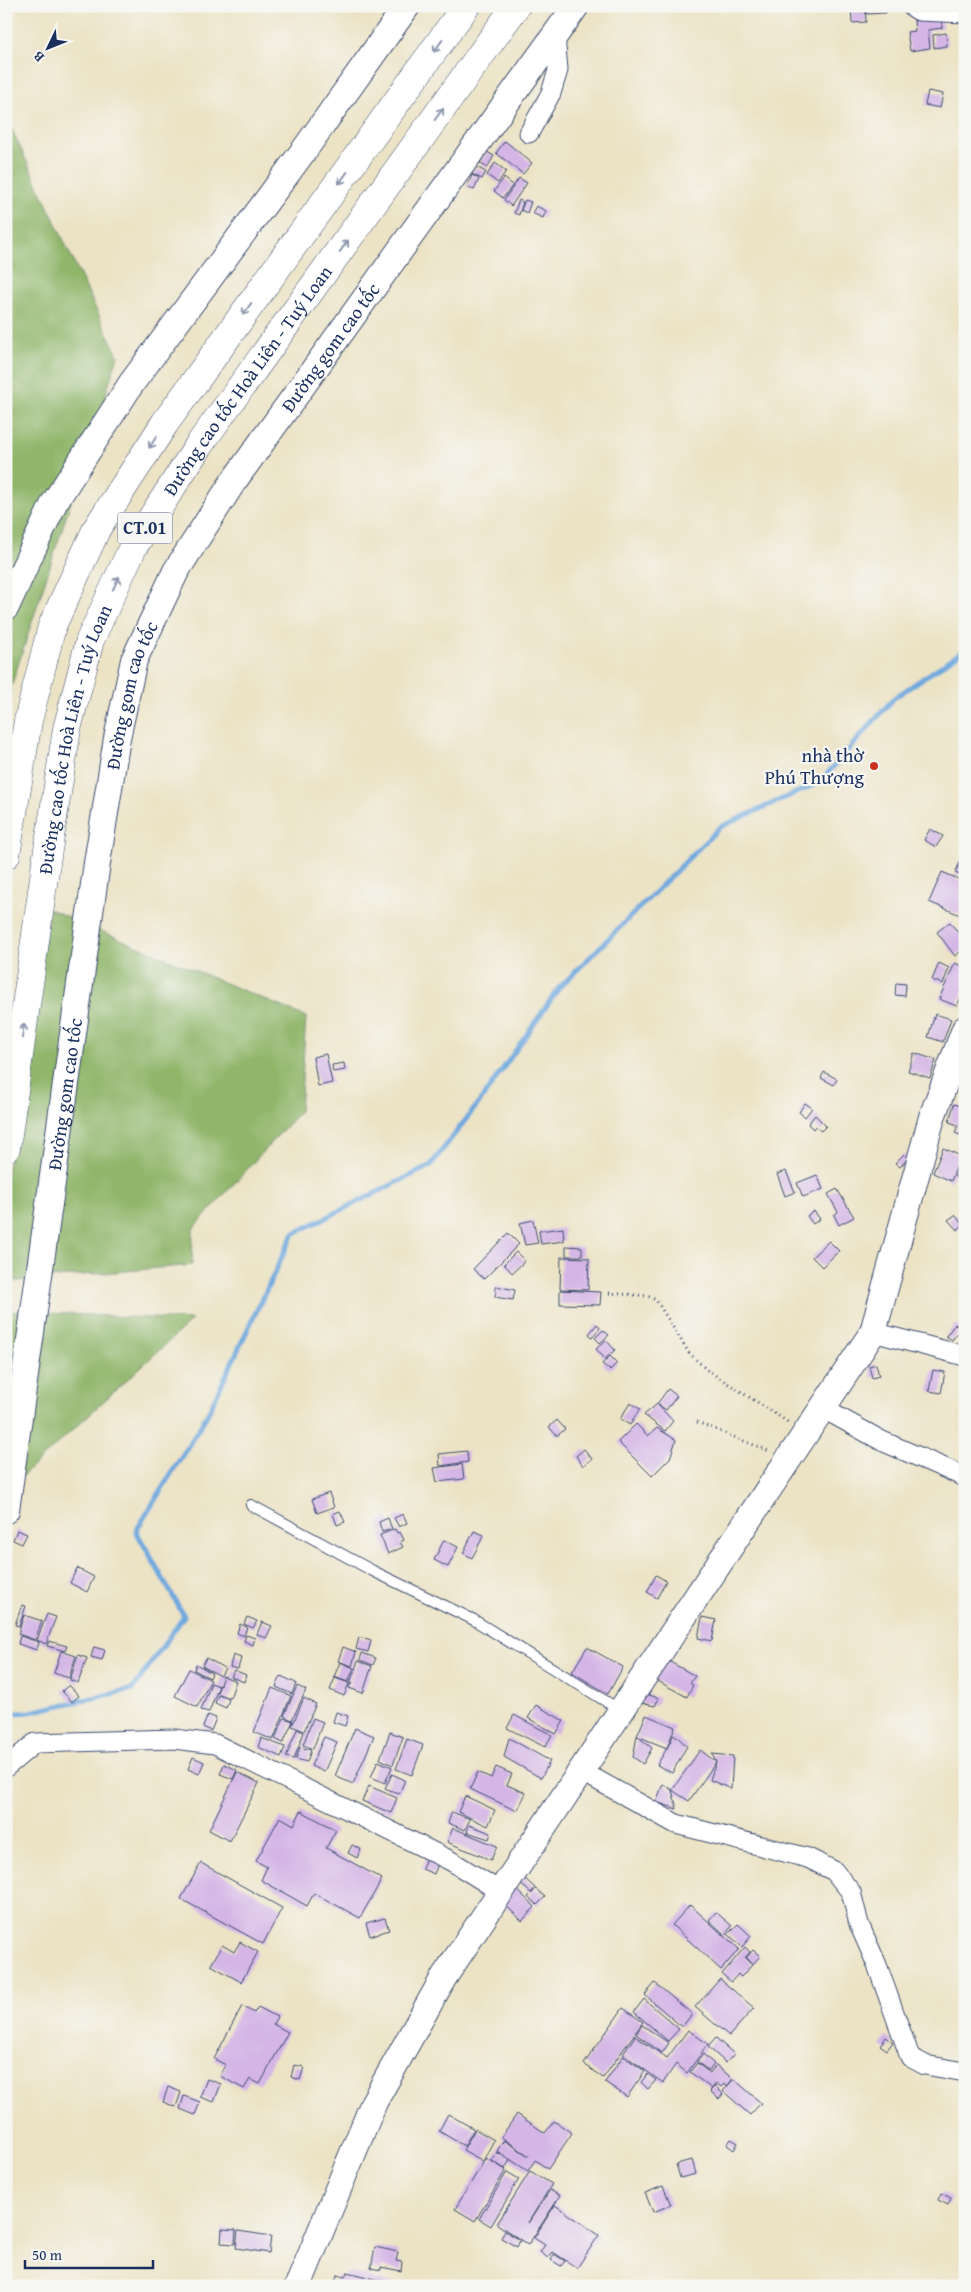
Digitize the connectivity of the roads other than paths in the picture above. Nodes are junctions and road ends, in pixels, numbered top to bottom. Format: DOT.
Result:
graph roads {
  1 [pos="407,6"];
  2 [pos="466,6"];
  3 [pos="516,6"];
  4 [pos="576,6"];
  5 [pos="911,6"];
  6 [pos="965,13"];
  7 [pos="555,35"];
  8 [pos="529,133"];
  9 [pos="6,607"];
  10 [pos="6,855"];
  11 [pos="965,1029"];
  12 [pos="6,1148"];
  13 [pos="873,1332"];
  14 [pos="965,1356"];
  15 [pos="822,1408"];
  16 [pos="965,1477"];
  17 [pos="251,1505"];
  18 [pos="6,1510"];
  19 [pos="621,1711"];
  20 [pos="6,1767"];
  21 [pos="581,1771"];
  22 [pos="501,1892"];
  23 [pos="965,2072"];
  24 [pos="298,2286"];
  1 -- 9 [label="main road"];
  2 -- 10 [label="highway, CT.01, one-way"];
  12 -- 3 [label="highway, Đường cao tốc Hoà Liên - Tuý Loan / CT.01, one-way"];
  4 -- 7 [label="main road, Đường gom cao tốc"];
  5 -- 6 [label="street"];
  7 -- 8 [label="street"];
  7 -- 18 [label="main road, Đường gom cao tốc"];
  11 -- 13 [label="main road"];
  13 -- 14 [label="street"];
  13 -- 15 [label="main road"];
  15 -- 16 [label="street"];
  15 -- 19 [label="main road"];
  17 -- 19 [label="lane"];
  19 -- 21 [label="main road"];
  20 -- 22 [label="street"];
  21 -- 22 [label="main road"];
  21 -- 23 [label="street"];
  22 -- 24 [label="main road"];
}
